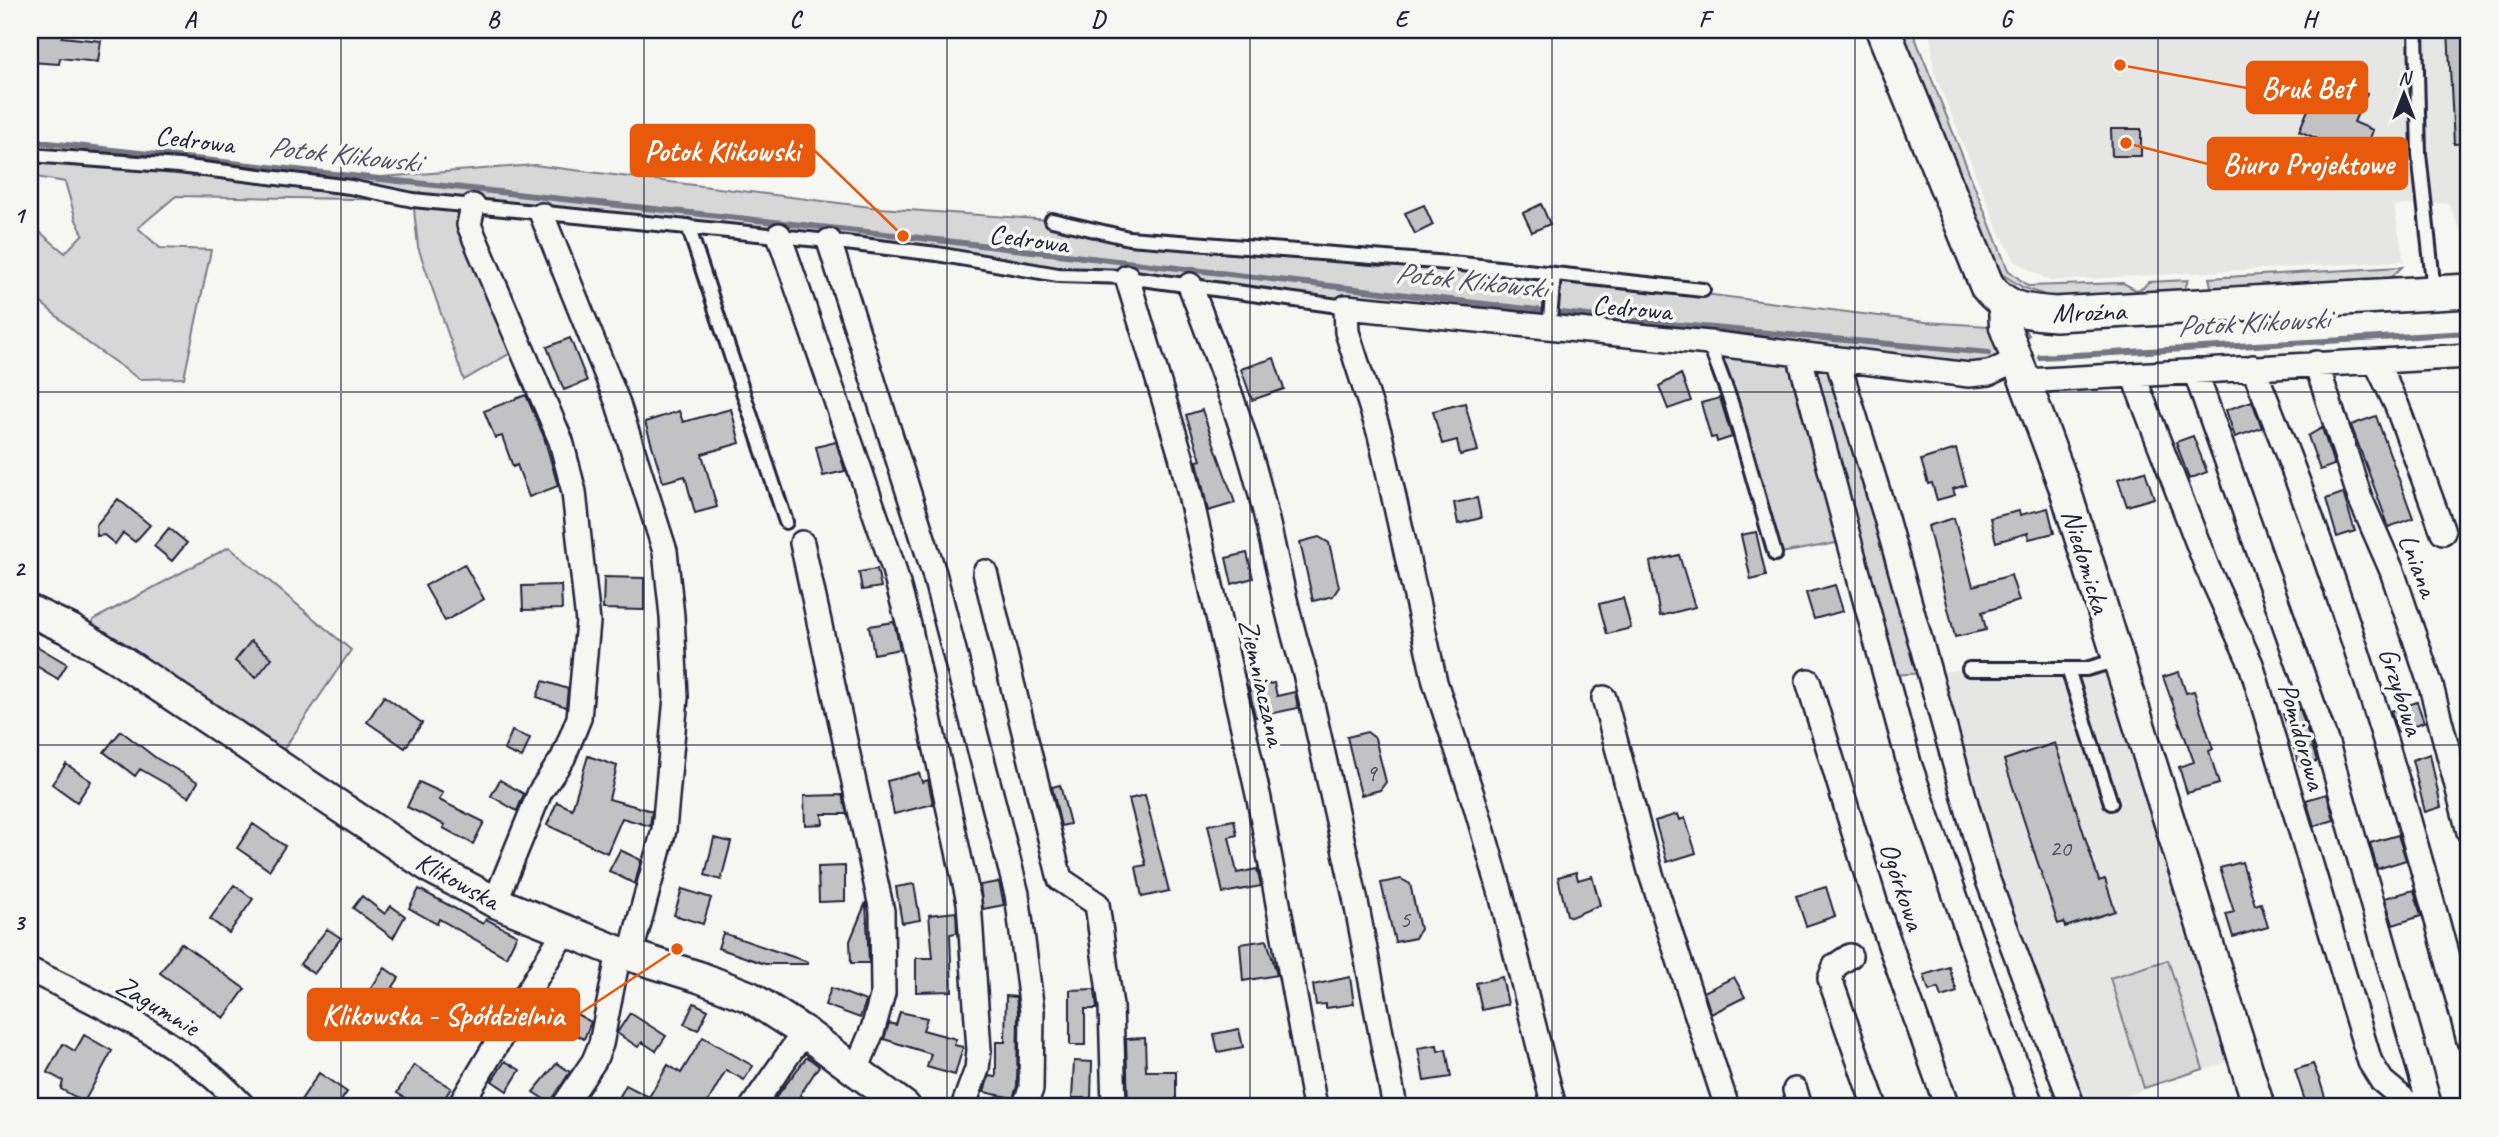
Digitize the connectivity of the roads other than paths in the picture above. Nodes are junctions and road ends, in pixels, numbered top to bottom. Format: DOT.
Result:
graph roads {
  1 [pos="1883,30"];
  2 [pos="2416,30"];
  3 [pos="30,155"];
  4 [pos="473,206"];
  5 [pos="542,215"];
  6 [pos="1052,220"];
  7 [pos="688,226"];
  8 [pos="779,235"];
  9 [pos="829,241"];
  10 [pos="1554,275"];
  11 [pos="1127,277"];
  12 [pos="1191,285"];
  13 [pos="1703,290"];
  14 [pos="2469,291"];
  15 [pos="2435,293"];
  16 [pos="2004,305"];
  17 [pos="1346,307"];
  18 [pos="1549,329"];
  19 [pos="1709,343"];
  20 [pos="1799,354"];
  21 [pos="2469,356"];
  22 [pos="1837,359"];
  23 [pos="2376,362"];
  24 [pos="2316,363"];
  25 [pos="2253,367"];
  26 [pos="2022,371"];
  27 [pos="2195,371"];
  28 [pos="2133,375"];
  29 [pos="786,522"];
  30 [pos="2443,532"];
  31 [pos="802,543"];
  32 [pos="1774,554"];
  33 [pos="985,572"];
  34 [pos="30,611"];
  35 [pos="2118,660"];
  36 [pos="1969,669"];
  37 [pos="2068,669"];
  38 [pos="1808,681"];
  39 [pos="1604,698"];
  40 [pos="2110,803"];
  41 [pos="2469,832"];
  42 [pos="495,902"];
  43 [pos="565,930"];
  44 [pos="624,954"];
  45 [pos="1850,956"];
  46 [pos="30,970"];
  47 [pos="804,1032"];
  48 [pos="2469,1041"];
  49 [pos="856,1070"];
  50 [pos="244,1107"];
  51 [pos="458,1107"];
  52 [pos="563,1107"];
  53 [pos="752,1107"];
  54 [pos="905,1107"];
  55 [pos="964,1107"];
  56 [pos="1024,1107"];
  57 [pos="1114,1107"];
  58 [pos="1315,1107"];
  59 [pos="1395,1107"];
  60 [pos="1554,1107"];
  61 [pos="1727,1107"];
  62 [pos="1875,1107"];
  63 [pos="1947,1107"];
  64 [pos="2032,1107"];
  65 [pos="2073,1107"];
  66 [pos="2259,1107"];
  67 [pos="2413,1107"];
  68 [pos="2430,1107"];
  1 -- 16 [label="main road, Niedomicka"];
  2 -- 15 [label="lane"];
  3 -- 4 [label="lane, Cedrowa"];
  4 -- 5 [label="lane, Cedrowa"];
  4 -- 42 [label="street"];
  5 -- 7 [label="lane, Cedrowa"];
  5 -- 44 [label="street"];
  6 -- 10 [label="lane"];
  7 -- 8 [label="lane, Cedrowa"];
  7 -- 29 [label="lane"];
  8 -- 9 [label="lane, Cedrowa"];
  8 -- 55 [label="street"];
  9 -- 11 [label="lane, Cedrowa"];
  9 -- 56 [label="street"];
  10 -- 13 [label="lane"];
  10 -- 18 [label="lane"];
  11 -- 12 [label="lane, Cedrowa"];
  11 -- 58 [label="street, Ziemniaczana"];
  12 -- 17 [label="lane, Cedrowa"];
  12 -- 59 [label="street, Ziemniaczana"];
  14 -- 15 [label="main road, Mroźna"];
  15 -- 16 [label="main road, Mroźna"];
  16 -- 26 [label="street, Niedomicka"];
  17 -- 18 [label="street, Cedrowa"];
  17 -- 60 [label="street"];
  18 -- 19 [label="street, Cedrowa"];
  19 -- 20 [label="street, Cedrowa"];
  19 -- 32 [label="lane"];
  20 -- 22 [label="street, Cedrowa"];
  20 -- 64 [label="street"];
  21 -- 23 [label="street, Cedrowa"];
  22 -- 26 [label="street, Cedrowa"];
  22 -- 65 [label="street"];
  23 -- 24 [label="street, Cedrowa"];
  23 -- 30 [label="street"];
  24 -- 25 [label="street, Cedrowa"];
  24 -- 41 [label="street, Lniana"];
  25 -- 27 [label="street, Cedrowa"];
  25 -- 48 [label="street, Grzybowa"];
  26 -- 28 [label="street, Cedrowa"];
  26 -- 35 [label="street, Niedomicka"];
  27 -- 28 [label="street, Cedrowa"];
  27 -- 68 [label="street, Pomidorowa"];
  28 -- 67 [label="street, Pomidorowa"];
  31 -- 49 [label="street"];
  33 -- 57 [label="street"];
  34 -- 42 [label="street, Klikowska"];
  35 -- 37 [label="lane"];
  35 -- 66 [label="street, Niedomicka"];
  36 -- 37 [label="lane"];
  37 -- 40 [label="lane"];
  38 -- 63 [label="street, Ogórkowa"];
  39 -- 61 [label="street"];
  42 -- 43 [label="street, Klikowska"];
  43 -- 44 [label="street, Klikowska"];
  43 -- 51 [label="street"];
  44 -- 47 [label="street, Klikowska"];
  44 -- 52 [label="street"];
  45 -- 62 [label="street"];
  46 -- 50 [label="street, Zagumnie"];
  47 -- 49 [label="street, Klikowska"];
  47 -- 53 [label="street"];
  49 -- 54 [label="street, Klikowska"];
}
